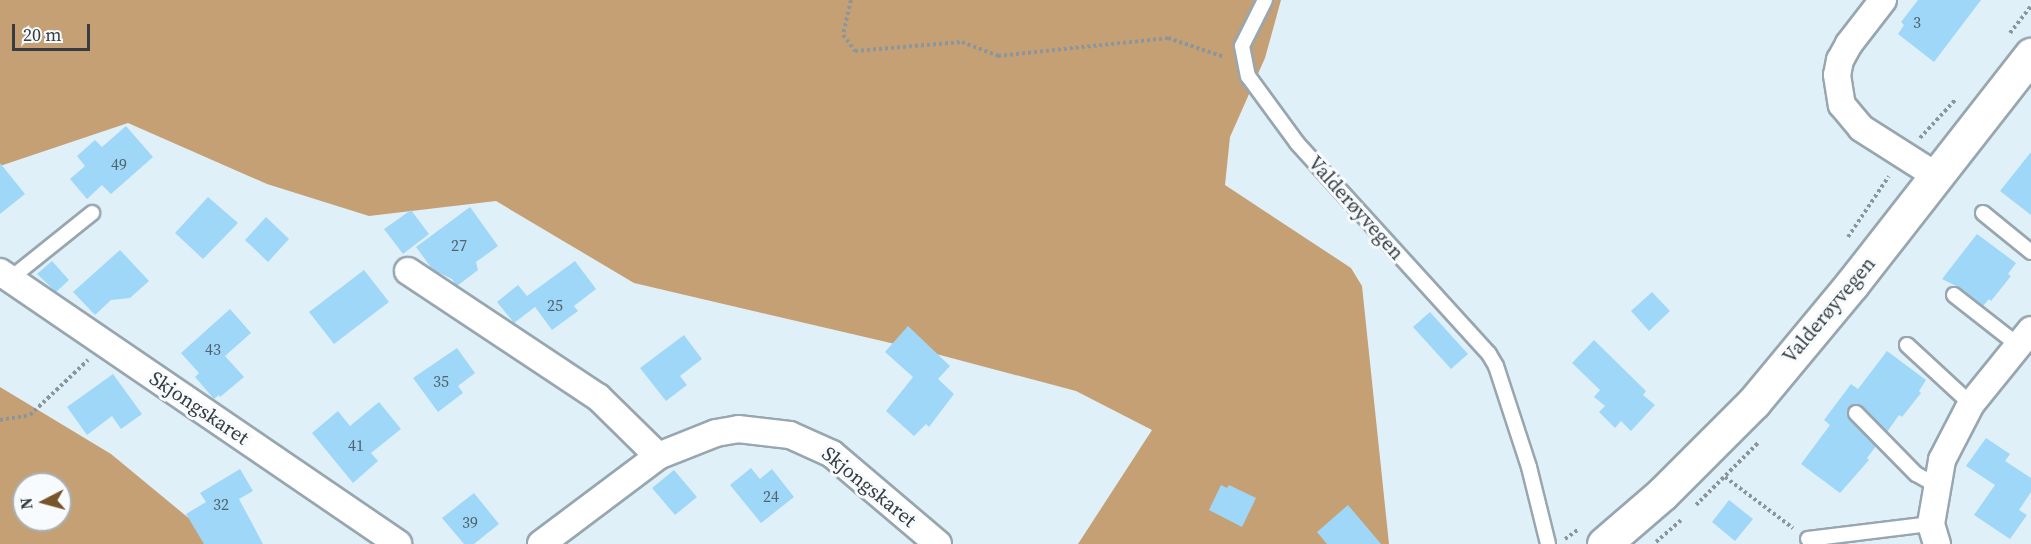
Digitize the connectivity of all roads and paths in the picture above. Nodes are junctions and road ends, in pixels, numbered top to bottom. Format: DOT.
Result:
graph roads {
  1 [pos="850,0"];
  2 [pos="1265,0"];
  3 [pos="1883,0"];
  4 [pos="2031,6"];
  5 [pos="2017,48"];
  6 [pos="1244,63"];
  7 [pos="1959,96"];
  8 [pos="1904,155"];
  9 [pos="1935,175"];
  10 [pos="92,213"];
  11 [pos="1983,213"];
  12 [pos="1844,243"];
  13 [pos="2031,252"];
  14 [pos="408,271"];
  15 [pos="6,275"];
  16 [pos="1954,295"];
  17 [pos="2025,338"];
  18 [pos="105,343"];
  19 [pos="1907,345"];
  20 [pos="1971,404"];
  21 [pos="1856,413"];
  22 [pos="0,420"];
  23 [pos="658,456"];
  24 [pos="1725,477"];
  25 [pos="1936,485"];
  26 [pos="1934,534"];
  27 [pos="1595,535"];
  28 [pos="1808,539"];
  29 [pos="398,544"];
  30 [pos="542,544"];
  31 [pos="938,544"];
  32 [pos="1548,544"];
  33 [pos="1557,544"];
  1 -- 6 [label="path"];
  2 -- 6 [label="lane, Valderøyvegen"];
  3 -- 8 [label="street"];
  4 -- 5 [label="path"];
  5 -- 9 [label="main road, Valderøyvegen"];
  6 -- 32 [label="lane, Valderøyvegen"];
  7 -- 8 [label="path"];
  8 -- 9 [label="street"];
  8 -- 12 [label="path"];
  9 -- 27 [label="main road, Valderøyvegen"];
  10 -- 15 [label="lane"];
  11 -- 13 [label="lane"];
  14 -- 23 [label="street"];
  15 -- 18 [label="street, Skjongskaret"];
  16 -- 17 [label="lane"];
  17 -- 20 [label="street"];
  18 -- 22 [label="path"];
  18 -- 29 [label="street, Skjongskaret"];
  19 -- 20 [label="lane"];
  20 -- 25 [label="street"];
  21 -- 25 [label="lane"];
  23 -- 30 [label="street, Skjongskaret"];
  23 -- 31 [label="street, Skjongskaret"];
  24 -- 28 [label="path"];
  25 -- 26 [label="street"];
  26 -- 28 [label="lane"];
  27 -- 33 [label="path"];
}
